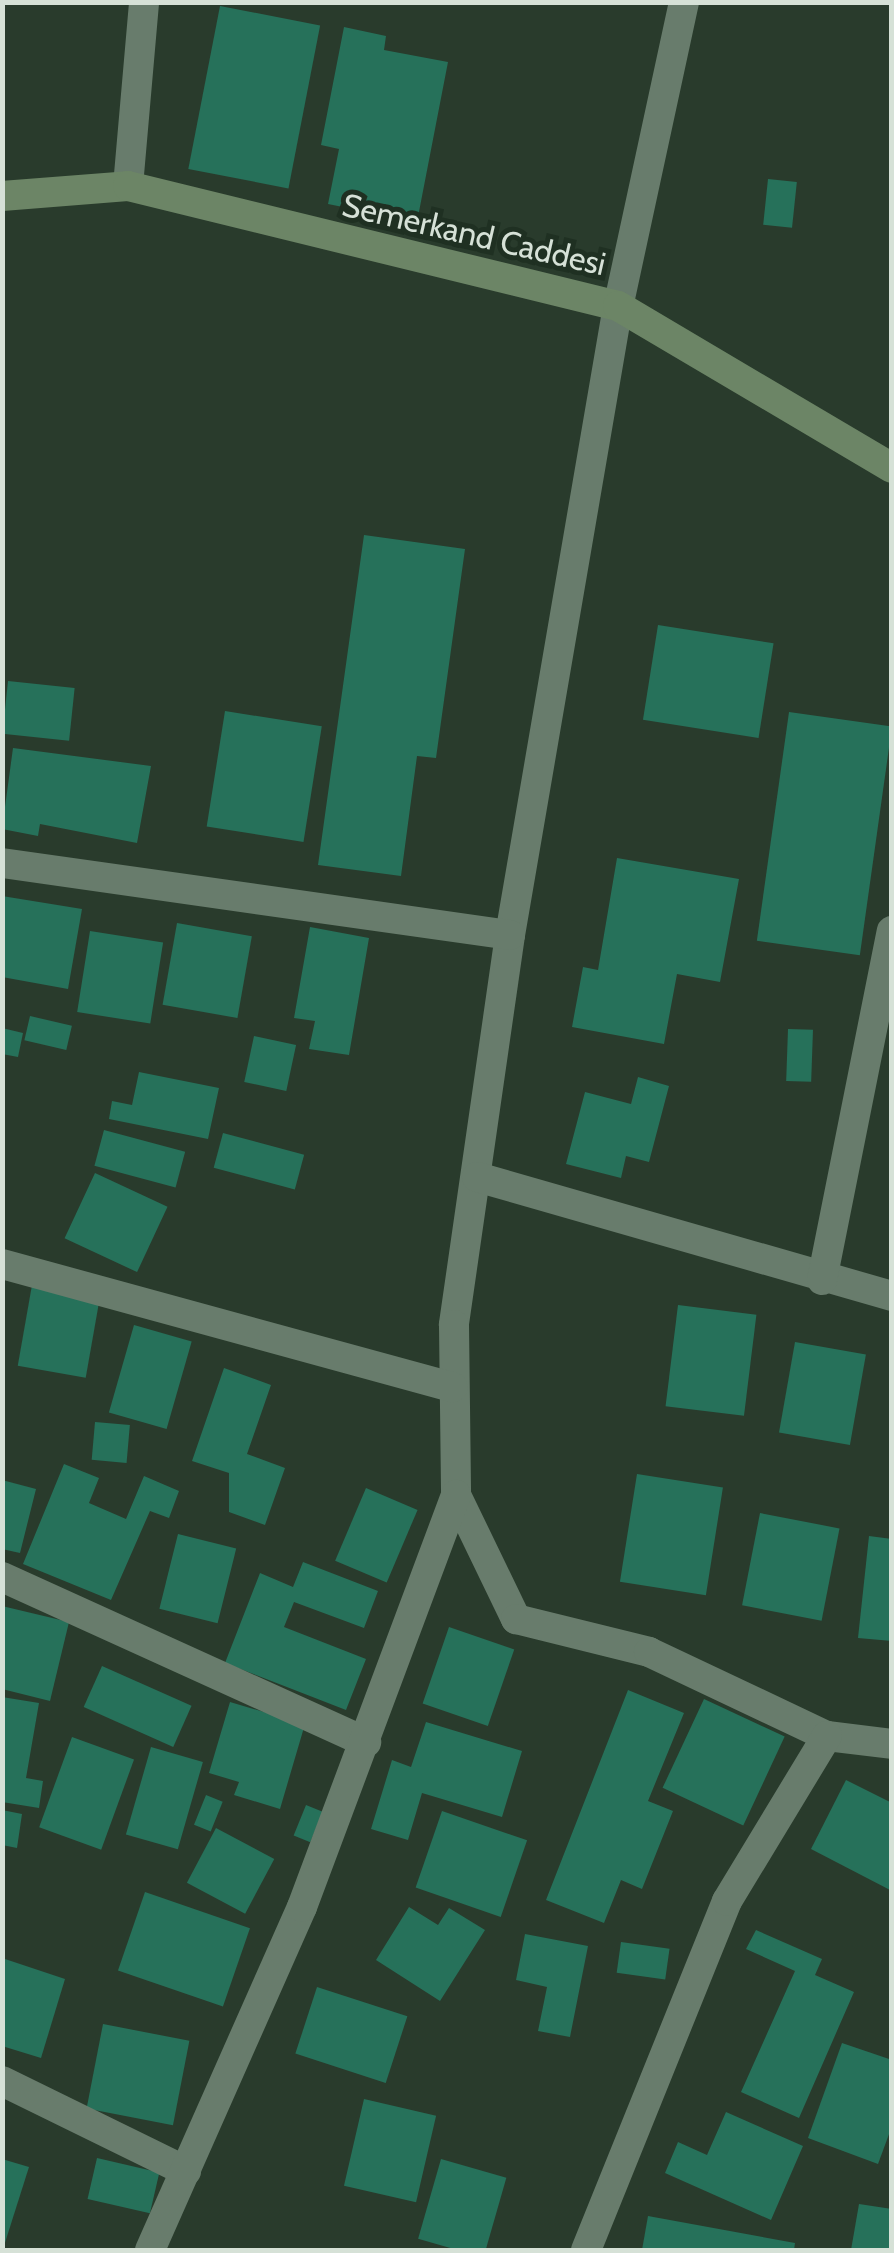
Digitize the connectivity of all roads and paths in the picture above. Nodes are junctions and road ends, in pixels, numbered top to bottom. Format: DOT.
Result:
graph roads {
  1 [pos="144,2"];
  2 [pos="684,2"];
  3 [pos="128,186"];
  4 [pos="2,196"];
  5 [pos="618,306"];
  6 [pos="892,468"];
  7 [pos="2,863"];
  8 [pos="892,931"];
  9 [pos="510,935"];
  10 [pos="477,1176"];
  11 [pos="2,1264"];
  12 [pos="822,1280"];
  13 [pos="892,1296"];
  14 [pos="452,1387"];
  15 [pos="456,1495"];
  16 [pos="2,1576"];
  17 [pos="827,1736"];
  18 [pos="366,1742"];
  19 [pos="892,1744"];
  20 [pos="2,2081"];
  21 [pos="186,2171"];
  22 [pos="150,2250"];
  23 [pos="586,2250"];
  1 -- 3 [label="street"];
  2 -- 5 [label="street"];
  3 -- 4 [label="street, Semerkand Caddesi"];
  3 -- 5 [label="street, Semerkand Caddesi"];
  5 -- 6 [label="street, Semerkand Caddesi"];
  5 -- 9 [label="street"];
  7 -- 9 [label="street"];
  8 -- 12 [label="street"];
  9 -- 10 [label="street"];
  10 -- 12 [label="street"];
  10 -- 14 [label="street"];
  11 -- 14 [label="street"];
  12 -- 13 [label="street"];
  14 -- 15 [label="street"];
  15 -- 17 [label="street"];
  15 -- 18 [label="street"];
  16 -- 18 [label="street"];
  17 -- 19 [label="street"];
  17 -- 23 [label="street"];
  18 -- 21 [label="street"];
  20 -- 21 [label="street"];
  21 -- 22 [label="street"];
}
